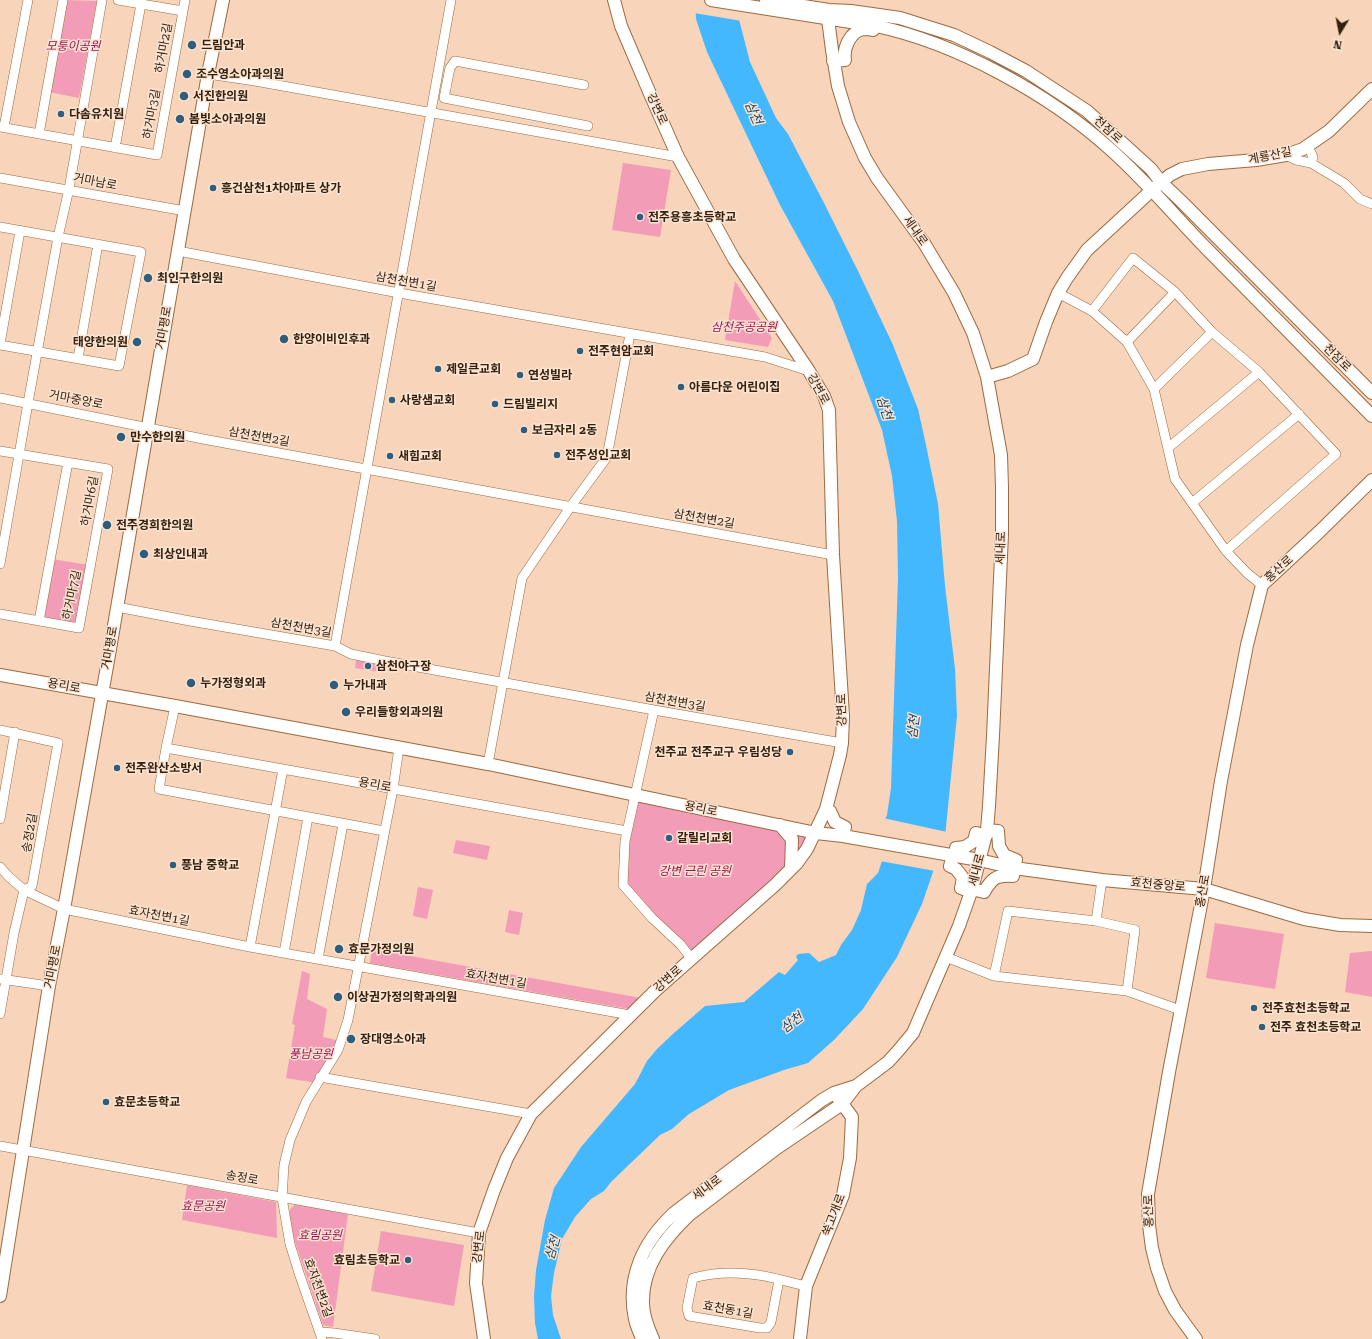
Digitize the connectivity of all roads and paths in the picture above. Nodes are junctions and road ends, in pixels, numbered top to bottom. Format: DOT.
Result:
graph roads {
  1 [pos="28,0"];
  2 [pos="63,0"];
  3 [pos="102,0"];
  4 [pos="118,0"];
  5 [pos="185,0"];
  6 [pos="223,0"];
  7 [pos="451,0"];
  8 [pos="614,0"];
  9 [pos="711,0"];
  10 [pos="766,0"];
  11 [pos="141,4"];
  12 [pos="810,7"];
  13 [pos="183,11"];
  14 [pos="829,15"];
  15 [pos="876,26"];
  16 [pos="834,61"];
  17 [pos="208,74"];
  18 [pos="170,83"];
  19 [pos="584,85"];
  20 [pos="1372,89"];
  21 [pos="431,112"];
  22 [pos="588,126"];
  23 [pos="2,127"];
  24 [pos="39,134"];
  25 [pos="77,141"];
  26 [pos="1308,146"];
  27 [pos="115,148"];
  28 [pos="1286,155"];
  29 [pos="678,157"];
  30 [pos="1311,163"];
  31 [pos="0,178"];
  32 [pos="1161,182"];
  33 [pos="68,189"];
  34 [pos="1152,190"];
  35 [pos="1372,204"];
  36 [pos="185,211"];
  37 [pos="0,227"];
  38 [pos="20,231"];
  39 [pos="58,237"];
  40 [pos="98,244"];
  41 [pos="178,251"];
  42 [pos="1175,292"];
  43 [pos="399,293"];
  44 [pos="1058,293"];
  45 [pos="1092,311"];
  46 [pos="1212,332"];
  47 [pos="630,334"];
  48 [pos="1127,342"];
  49 [pos="0,344"];
  50 [pos="38,351"];
  51 [pos="78,358"];
  52 [pos="809,371"];
  53 [pos="1259,372"];
  54 [pos="987,377"];
  55 [pos="1154,389"];
  56 [pos="1372,393"];
  57 [pos="0,398"];
  58 [pos="28,403"];
  59 [pos="1299,414"];
  60 [pos="1372,416"];
  61 [pos="147,428"];
  62 [pos="1168,448"];
  63 [pos="0,451"];
  64 [pos="20,454"];
  65 [pos="68,462"];
  66 [pos="367,469"];
  67 [pos="1372,480"];
  68 [pos="1192,503"];
  69 [pos="571,506"];
  70 [pos="1226,551"];
  71 [pos="93,554"];
  72 [pos="833,555"];
  73 [pos="0,564"];
  74 [pos="1262,585"];
  75 [pos="117,607"];
  76 [pos="0,614"];
  77 [pos="39,621"];
  78 [pos="335,646"];
  79 [pos="0,675"];
  80 [pos="503,683"];
  81 [pos="102,693"];
  82 [pos="175,706"];
  83 [pos="654,710"];
  84 [pos="0,730"];
  85 [pos="15,732"];
  86 [pos="842,743"];
  87 [pos="166,748"];
  88 [pos="399,748"];
  89 [pos="488,764"];
  90 [pos="283,769"];
  91 [pos="393,788"];
  92 [pos="635,795"];
  93 [pos="828,810"];
  94 [pos="275,811"];
  95 [pos="308,817"];
  96 [pos="0,818"];
  97 [pos="343,824"];
  98 [pos="780,825"];
  99 [pos="627,831"];
  100 [pos="384,832"];
  101 [pos="818,833"];
  102 [pos="986,833"];
  103 [pos="843,836"];
  104 [pos="958,856"];
  105 [pos="979,860"];
  106 [pos="0,867"];
  107 [pos="1014,868"];
  108 [pos="791,869"];
  109 [pos="1102,880"];
  110 [pos="1204,889"];
  111 [pos="24,890"];
  112 [pos="972,891"];
  113 [pos="64,909"];
  114 [pos="1096,921"];
  115 [pos="1372,926"];
  116 [pos="250,946"];
  117 [pos="284,953"];
  118 [pos="946,957"];
  119 [pos="691,958"];
  120 [pos="318,959"];
  121 [pos="358,966"];
  122 [pos="994,976"];
  123 [pos="3,979"];
  124 [pos="49,986"];
  125 [pos="1127,991"];
  126 [pos="1180,1010"];
  127 [pos="0,1014"];
  128 [pos="630,1015"];
  129 [pos="320,1077"];
  130 [pos="856,1086"];
  131 [pos="834,1093"];
  132 [pos="842,1104"];
  133 [pos="531,1114"];
  134 [pos="0,1146"];
  135 [pos="24,1150"];
  136 [pos="282,1198"];
  137 [pos="479,1233"];
  138 [pos="779,1280"];
  139 [pos="806,1286"];
  140 [pos="0,1296"];
  141 [pos="322,1336"];
  142 [pos="375,1339"];
  143 [pos="484,1339"];
  144 [pos="642,1339"];
  145 [pos="653,1339"];
  146 [pos="800,1339"];
  147 [pos="1196,1339"];
  1 -- 23 [label="street, 하거마3길"];
  2 -- 24 [label="street"];
  3 -- 25 [label="street"];
  4 -- 11 [label="street, 하거마2길"];
  5 -- 13 [label="street"];
  6 -- 17 [label="street, 거마평로"];
  7 -- 21 [label="street"];
  8 -- 29 [label="street, 강변로"];
  9 -- 12 [label="street, 천잠로"];
  10 -- 12 [label="street, 천잠로"];
  11 -- 13 [label="street, 하거마2길"];
  11 -- 27 [label="street"];
  12 -- 14 [label="street, 천잠로"];
  13 -- 18 [label="street, 하거마2길"];
  14 -- 15 [label="street, 천잠로"];
  14 -- 16 [label="street, 세내로"];
  14 -- 32 [label="street, 천잠로"];
  15 -- 16 [label="street"];
  15 -- 34 [label="street, 천잠로"];
  16 -- 54 [label="street, 세내로"];
  17 -- 21 [label="street"];
  17 -- 36 [label="street, 거마평로"];
  18 -- 27 [label="street, 하거마3길"];
  19 -- 22 [label="street"];
  20 -- 26 [label="street, 계룡산길"];
  21 -- 29 [label="street"];
  21 -- 43 [label="street"];
  23 -- 24 [label="street, 하거마3길"];
  24 -- 25 [label="street, 하거마3길"];
  25 -- 27 [label="street, 하거마3길"];
  25 -- 33 [label="street"];
  26 -- 28 [label="street, 계룡산길"];
  26 -- 30 [label="street"];
  28 -- 30 [label="street"];
  28 -- 32 [label="street, 계룡산길"];
  29 -- 52 [label="street, 강변로"];
  30 -- 35 [label="street"];
  31 -- 33 [label="street, 거마남로"];
  32 -- 34 [label="street, 계룡산길"];
  32 -- 56 [label="street, 천잠로"];
  33 -- 36 [label="street, 거마남로"];
  33 -- 39 [label="street"];
  34 -- 44 [label="street"];
  34 -- 60 [label="street, 천잠로"];
  36 -- 41 [label="street, 거마평로"];
  37 -- 38 [label="street"];
  38 -- 39 [label="street"];
  38 -- 49 [label="street"];
  39 -- 40 [label="street"];
  39 -- 50 [label="street"];
  40 -- 51 [label="street"];
  40 -- 51 [label="street"];
  41 -- 43 [label="street, 삼천천변1길"];
  41 -- 61 [label="street, 거마평로"];
  42 -- 45 [label="street"];
  42 -- 46 [label="street"];
  42 -- 48 [label="street"];
  43 -- 47 [label="street, 삼천천변1길"];
  43 -- 66 [label="street"];
  44 -- 45 [label="street"];
  44 -- 54 [label="street"];
  45 -- 48 [label="street"];
  46 -- 53 [label="street"];
  46 -- 55 [label="street"];
  47 -- 52 [label="street, 삼천천변1길"];
  47 -- 69 [label="street"];
  48 -- 55 [label="street"];
  49 -- 50 [label="street"];
  50 -- 51 [label="street"];
  50 -- 58 [label="street"];
  52 -- 72 [label="street, 강변로"];
  53 -- 59 [label="street"];
  53 -- 62 [label="street"];
  54 -- 102 [label="street, 세내로"];
  55 -- 62 [label="street"];
  57 -- 58 [label="street, 거마중앙로"];
  58 -- 61 [label="street, 거마중앙로"];
  58 -- 64 [label="street"];
  59 -- 68 [label="street"];
  59 -- 70 [label="street"];
  61 -- 66 [label="street, 삼천천변2길"];
  61 -- 75 [label="street, 거마평로"];
  62 -- 68 [label="street"];
  63 -- 64 [label="street, 하거마6길"];
  64 -- 65 [label="street, 하거마6길"];
  64 -- 73 [label="street"];
  65 -- 71 [label="street, 하거마6길"];
  65 -- 77 [label="street"];
  66 -- 69 [label="street, 삼천천변2길"];
  66 -- 78 [label="street"];
  67 -- 74 [label="street, 홍산로"];
  68 -- 70 [label="street"];
  69 -- 72 [label="street, 삼천천변2길"];
  69 -- 80 [label="street"];
  70 -- 74 [label="street"];
  71 -- 77 [label="street, 하거마7길"];
  72 -- 86 [label="street, 강변로"];
  74 -- 110 [label="street, 홍산로"];
  75 -- 78 [label="street, 삼천천변3길"];
  75 -- 81 [label="street, 거마평로"];
  76 -- 77 [label="street, 하거마7길"];
  78 -- 80 [label="street, 삼천천변3길"];
  79 -- 81 [label="street, 용리로"];
  80 -- 83 [label="street, 삼천천변3길"];
  80 -- 89 [label="street"];
  81 -- 82 [label="street, 용리로"];
  81 -- 113 [label="street, 거마평로"];
  82 -- 87 [label="street"];
  82 -- 88 [label="street, 용리로"];
  83 -- 86 [label="street, 삼천천변3길"];
  83 -- 92 [label="street"];
  84 -- 85 [label="street"];
  85 -- 96 [label="street"];
  85 -- 111 [label="street, 송정2길"];
  86 -- 93 [label="street, 강변로"];
  87 -- 90 [label="street, 용리로"];
  87 -- 94 [label="street"];
  88 -- 89 [label="street, 용리로"];
  88 -- 91 [label="street"];
  89 -- 92 [label="street, 용리로"];
  90 -- 91 [label="street, 용리로"];
  90 -- 94 [label="street"];
  91 -- 99 [label="street, 용리로"];
  91 -- 100 [label="street"];
  92 -- 98 [label="street, 용리로"];
  92 -- 99 [label="street"];
  93 -- 101 [label="street, 강변로"];
  93 -- 103 [label="street"];
  94 -- 95 [label="street"];
  94 -- 116 [label="street"];
  95 -- 97 [label="street"];
  95 -- 117 [label="street"];
  97 -- 100 [label="street"];
  97 -- 120 [label="street"];
  98 -- 101 [label="street, 용리로"];
  98 -- 108 [label="street"];
  99 -- 119 [label="street"];
  100 -- 121 [label="street"];
  101 -- 103 [label="street, 용리로"];
  101 -- 108 [label="street, 강변로"];
  102 -- 104 [label="street"];
  102 -- 105 [label="street, 세내로"];
  102 -- 107 [label="street"];
  103 -- 104 [label="street, 용리로"];
  104 -- 105 [label="street, 효천중앙로"];
  104 -- 112 [label="street"];
  105 -- 107 [label="street, 효천중앙로"];
  105 -- 112 [label="street, 세내로"];
  106 -- 111 [label="street"];
  107 -- 109 [label="street, 효천중앙로"];
  107 -- 112 [label="street"];
  108 -- 119 [label="street, 강변로"];
  109 -- 110 [label="street, 효천중앙로"];
  109 -- 114 [label="street"];
  110 -- 115 [label="street, 효천중앙로"];
  110 -- 126 [label="street, 홍산로"];
  111 -- 113 [label="street"];
  111 -- 123 [label="street, 송정2길"];
  112 -- 118 [label="street, 세내로"];
  113 -- 116 [label="street, 효자천변1길"];
  113 -- 124 [label="street, 거마평로"];
  114 -- 122 [label="street"];
  114 -- 125 [label="street"];
  116 -- 117 [label="street, 효자천변1길"];
  117 -- 120 [label="street, 효자천변1길"];
  118 -- 122 [label="street"];
  118 -- 130 [label="street, 세내로"];
  119 -- 128 [label="street, 강변로"];
  120 -- 121 [label="street, 효자천변1길"];
  121 -- 128 [label="street, 효자천변1길"];
  121 -- 129 [label="street"];
  122 -- 125 [label="street"];
  123 -- 124 [label="street"];
  123 -- 127 [label="street"];
  124 -- 135 [label="street, 거마평로"];
  125 -- 126 [label="street"];
  126 -- 147 [label="street, 홍산로"];
  128 -- 133 [label="street, 강변로"];
  129 -- 133 [label="street"];
  129 -- 136 [label="street"];
  130 -- 131 [label="street, 세내로"];
  130 -- 132 [label="street, 세내로"];
  131 -- 132 [label="street, 쑥고개로"];
  131 -- 144 [label="street, 세내로"];
  132 -- 139 [label="street, 쑥고개로"];
  132 -- 145 [label="street, 세내로"];
  133 -- 137 [label="street, 강변로"];
  134 -- 135 [label="street, 송정로"];
  135 -- 136 [label="street, 송정로"];
  135 -- 140 [label="street, 거마평로"];
  136 -- 137 [label="street, 송정로"];
  136 -- 141 [label="street, 효자천변2길"];
  137 -- 143 [label="street, 강변로"];
  138 -- 138 [label="street, 효천동1길"];
  138 -- 139 [label="street, 효천동1길"];
  139 -- 146 [label="street, 쑥고개로"];
  141 -- 142 [label="street"];
}
